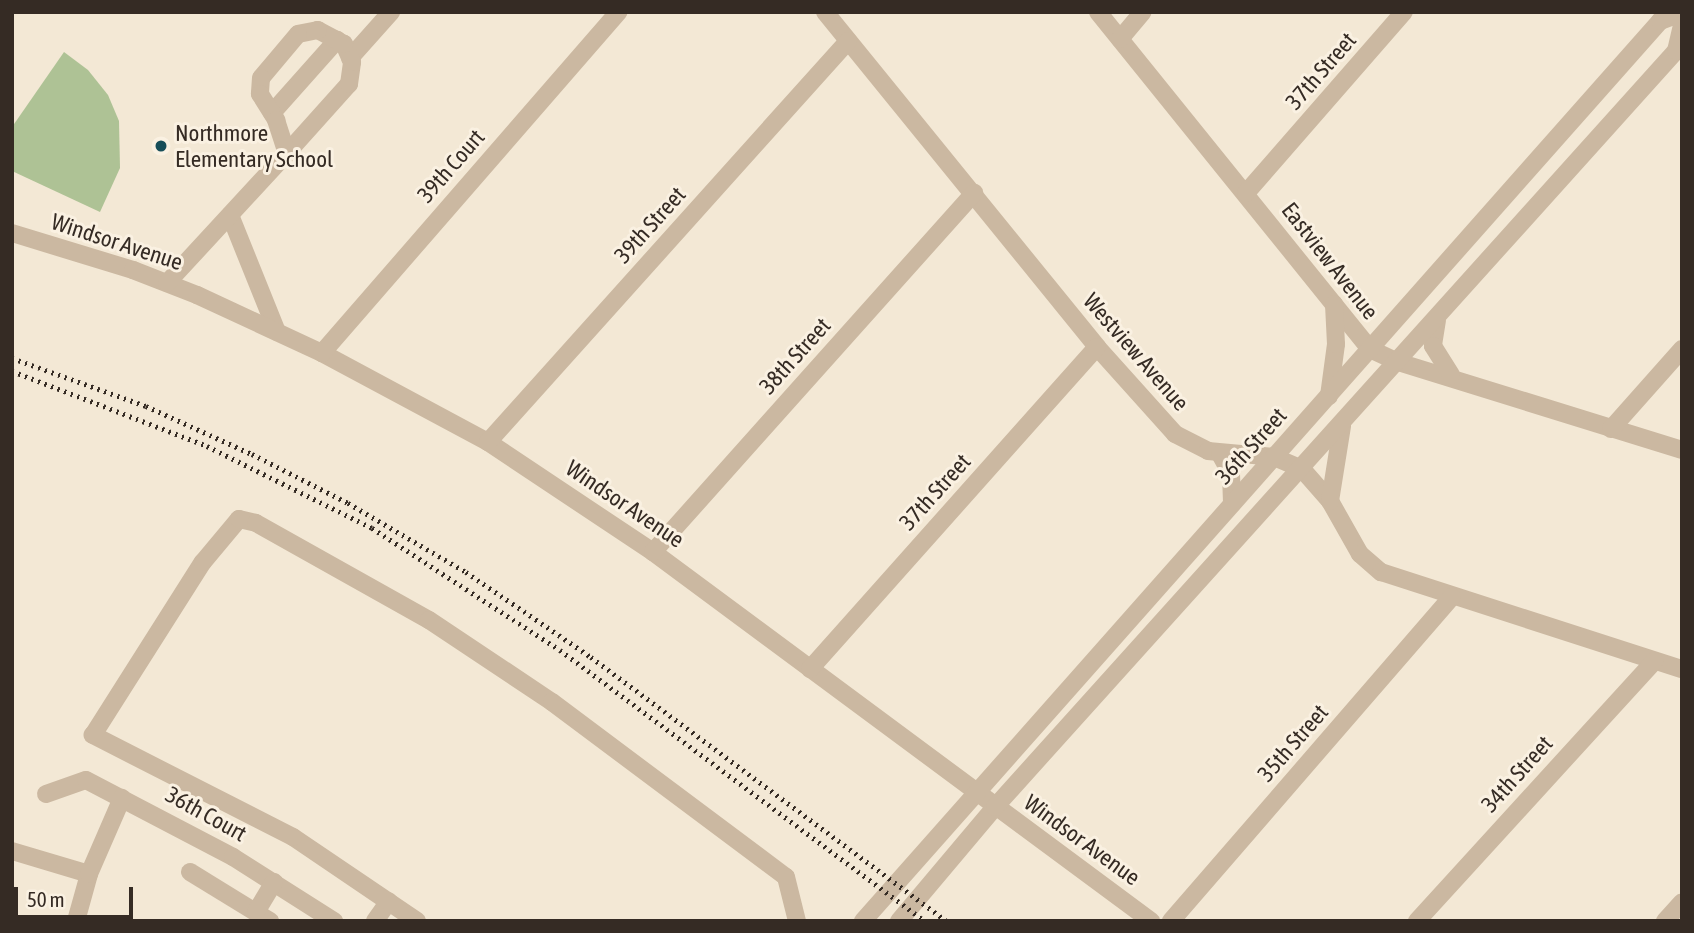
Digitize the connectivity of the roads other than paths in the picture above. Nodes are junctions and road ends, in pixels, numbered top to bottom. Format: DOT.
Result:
graph roads {
  1 [pos="391,12"];
  2 [pos="618,12"];
  3 [pos="825,12"];
  4 [pos="1098,12"];
  5 [pos="1143,12"];
  6 [pos="1404,12"];
  7 [pos="1682,13"];
  8 [pos="1682,25"];
  9 [pos="1120,39"];
  10 [pos="337,40"];
  11 [pos="848,41"];
  12 [pos="350,58"];
  13 [pos="272,113"];
  14 [pos="287,153"];
  15 [pos="974,193"];
  16 [pos="1246,193"];
  17 [pos="230,215"];
  18 [pos="12,233"];
  19 [pos="167,283"];
  20 [pos="1334,304"];
  21 [pos="1437,320"];
  22 [pos="277,332"];
  23 [pos="1097,347"];
  24 [pos="1370,349"];
  25 [pos="1682,349"];
  26 [pos="322,353"];
  27 [pos="1398,362"];
  28 [pos="1451,375"];
  29 [pos="1329,396"];
  30 [pos="1342,426"];
  31 [pos="1611,429"];
  32 [pos="488,442"];
  33 [pos="1682,450"];
  34 [pos="1220,454"];
  35 [pos="1274,457"];
  36 [pos="1302,469"];
  37 [pos="1330,501"];
  38 [pos="1232,504"];
  39 [pos="653,552"];
  40 [pos="1452,597"];
  41 [pos="1654,661"];
  42 [pos="810,669"];
  43 [pos="1682,669"];
  44 [pos="975,792"];
  45 [pos="46,794"];
  46 [pos="122,797"];
  47 [pos="995,807"];
  48 [pos="12,851"];
  49 [pos="190,872"];
  50 [pos="89,874"];
  51 [pos="274,882"];
  52 [pos="389,901"];
  53 [pos="1682,902"];
  54 [pos="263,916"];
  55 [pos="314,916"];
  56 [pos="76,921"];
  57 [pos="334,921"];
  58 [pos="375,921"];
  59 [pos="417,921"];
  60 [pos="797,921"];
  61 [pos="863,921"];
  62 [pos="899,921"];
  63 [pos="1151,921"];
  64 [pos="1171,921"];
  65 [pos="1417,921"];
  66 [pos="1665,921"];
  1 -- 12 [label="street"];
  2 -- 26 [label="street, 39th Court"];
  3 -- 11 [label="street, Westview Avenue"];
  4 -- 9 [label="street, Eastview Avenue"];
  5 -- 9 [label="street"];
  6 -- 16 [label="street, 37th Street"];
  7 -- 24 [label="street, 36th Street"];
  8 -- 21 [label="street"];
  9 -- 16 [label="street, Eastview Avenue"];
  10 -- 12 [label="street"];
  10 -- 13 [label="street"];
  10 -- 13 [label="street"];
  11 -- 15 [label="street, Westview Avenue"];
  11 -- 32 [label="street, 39th Street"];
  12 -- 14 [label="street"];
  13 -- 14 [label="street"];
  14 -- 17 [label="street"];
  15 -- 23 [label="street, Westview Avenue"];
  15 -- 39 [label="street, 38th Street"];
  16 -- 20 [label="street, Eastview Avenue"];
  17 -- 19 [label="street"];
  17 -- 22 [label="street"];
  18 -- 19 [label="street, Windsor Avenue"];
  19 -- 22 [label="street, Windsor Avenue"];
  20 -- 24 [label="street, Eastview Avenue"];
  20 -- 29 [label="street"];
  21 -- 27 [label="street"];
  21 -- 28 [label="street"];
  22 -- 26 [label="street, Windsor Avenue"];
  23 -- 34 [label="street, Westview Avenue"];
  23 -- 42 [label="street, 37th Street"];
  24 -- 27 [label="street, Eastview Avenue"];
  24 -- 29 [label="street, 36th Street"];
  25 -- 31 [label="street"];
  26 -- 32 [label="street, Windsor Avenue"];
  27 -- 28 [label="street, Eastview Avenue"];
  27 -- 30 [label="street"];
  28 -- 31 [label="street, Eastview Avenue"];
  29 -- 35 [label="street, 36th Street"];
  30 -- 36 [label="street"];
  30 -- 37 [label="street"];
  31 -- 33 [label="street, Eastview Avenue"];
  32 -- 39 [label="street, Windsor Avenue"];
  34 -- 35 [label="street, Westview Avenue"];
  34 -- 38 [label="street"];
  35 -- 36 [label="street, Westview Avenue"];
  35 -- 38 [label="street, 36th Street"];
  36 -- 37 [label="street, Westview Avenue"];
  36 -- 47 [label="street"];
  37 -- 40 [label="street, Westview Avenue"];
  38 -- 44 [label="street, 36th Street"];
  39 -- 42 [label="street, Windsor Avenue"];
  40 -- 41 [label="street, Westview Avenue"];
  40 -- 64 [label="street, 35th Street"];
  41 -- 43 [label="street, Westview Avenue"];
  41 -- 65 [label="street, 34th Street"];
  42 -- 44 [label="street, Windsor Avenue"];
  44 -- 47 [label="street, Windsor Avenue"];
  44 -- 61 [label="street, 36th Street"];
  45 -- 46 [label="street, 36th Court"];
  46 -- 50 [label="street"];
  46 -- 51 [label="street, 36th Court"];
  47 -- 62 [label="street"];
  47 -- 63 [label="street, Windsor Avenue"];
  48 -- 50 [label="street"];
  49 -- 54 [label="street"];
  50 -- 56 [label="street"];
  51 -- 54 [label="street"];
  51 -- 55 [label="street, 36th Court"];
  52 -- 58 [label="street"];
  52 -- 59 [label="street"];
  52 -- 60 [label="street"];
  53 -- 66 [label="street"];
  55 -- 57 [label="street, 36th Court"];
}
